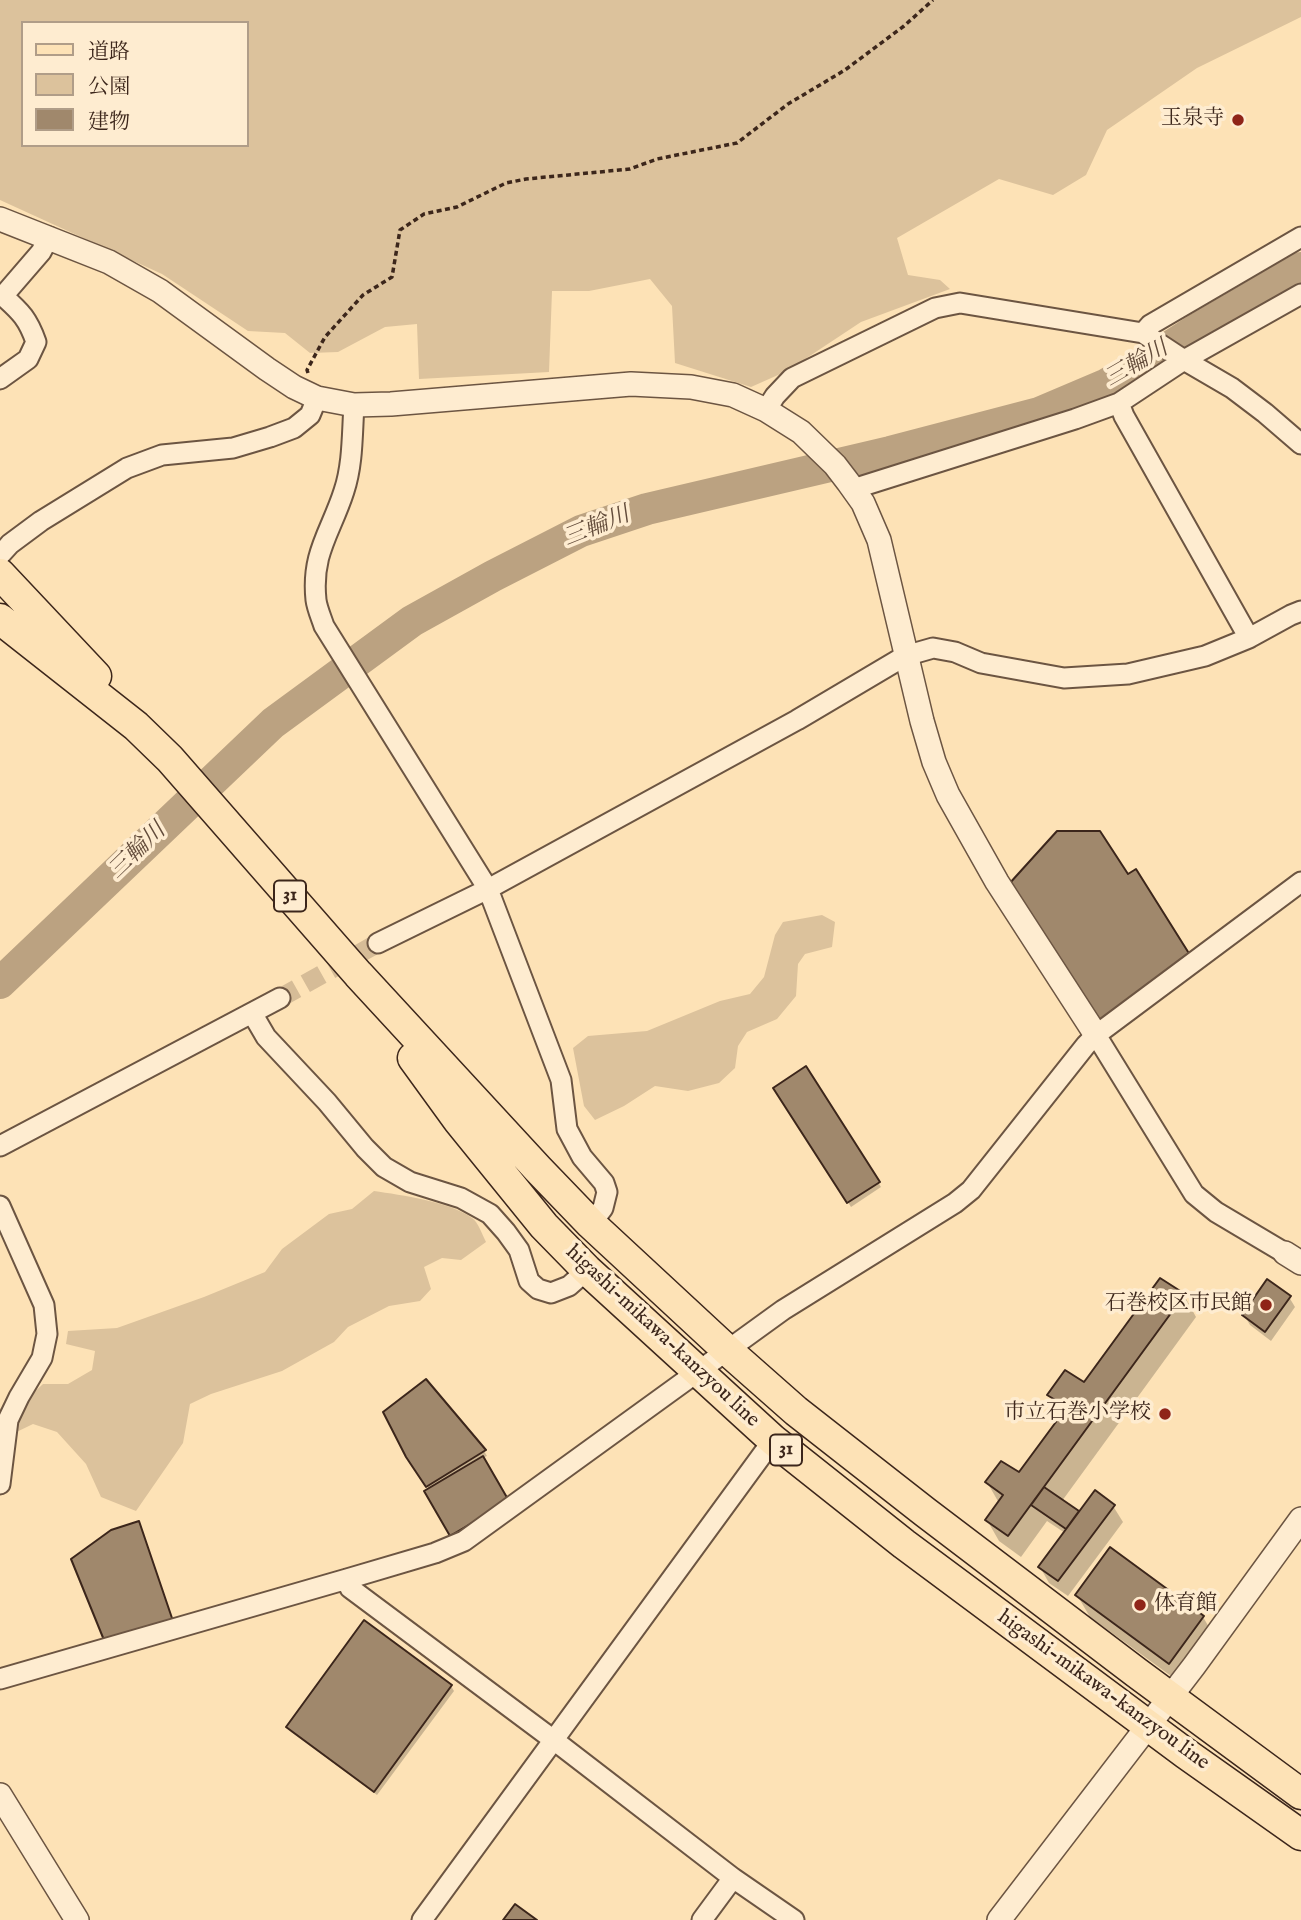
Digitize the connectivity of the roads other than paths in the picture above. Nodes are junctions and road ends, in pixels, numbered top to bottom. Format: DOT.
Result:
graph roads {
  1 [pos="0,219"];
  2 [pos="49,237"];
  3 [pos="1301,237"];
  4 [pos="1301,294"];
  5 [pos="1146,335"];
  6 [pos="1182,359"];
  7 [pos="0,379"];
  8 [pos="317,397"];
  9 [pos="1119,403"];
  10 [pos="354,405"];
  11 [pos="766,410"];
  12 [pos="1301,444"];
  13 [pos="851,486"];
  14 [pos="0,555"];
  15 [pos="0,574"];
  16 [pos="1301,611"];
  17 [pos="0,619"];
  18 [pos="1249,638"];
  19 [pos="905,656"];
  20 [pos="136,726"];
  21 [pos="1301,882"];
  22 [pos="488,889"];
  23 [pos="378,943"];
  24 [pos="358,974"];
  25 [pos="280,998"];
  26 [pos="252,1013"];
  27 [pos="1096,1035"];
  28 [pos="0,1146"];
  29 [pos="0,1206"];
  30 [pos="591,1224"];
  31 [pos="1293,1258"];
  32 [pos="587,1270"];
  33 [pos="728,1351"];
  34 [pos="698,1372"];
  35 [pos="774,1440"];
  36 [pos="0,1483"];
  37 [pos="1301,1519"];
  38 [pos="347,1579"];
  39 [pos="0,1679"];
  40 [pos="1171,1696"];
  41 [pos="1148,1725"];
  42 [pos="555,1741"];
  43 [pos="1301,1794"];
  44 [pos="0,1795"];
  45 [pos="1301,1835"];
  46 [pos="733,1878"];
  47 [pos="70,1918"];
  48 [pos="422,1920"];
  49 [pos="702,1920"];
  50 [pos="794,1920"];
  51 [pos="999,1920"];
  1 -- 2 [label="street"];
  2 -- 7 [label="street"];
  2 -- 8 [label="street"];
  3 -- 5 [label="street"];
  4 -- 6 [label="street"];
  5 -- 6 [label="street"];
  5 -- 11 [label="street"];
  6 -- 9 [label="street"];
  6 -- 12 [label="street"];
  8 -- 10 [label="street"];
  8 -- 14 [label="street"];
  9 -- 13 [label="street"];
  9 -- 18 [label="street"];
  10 -- 11 [label="street"];
  10 -- 22 [label="street"];
  11 -- 13 [label="street"];
  13 -- 19 [label="street"];
  15 -- 20 [label="main road, higashi-mikawa-kanzyou line / 31"];
  16 -- 18 [label="street"];
  17 -- 20 [label="main road, higashi-mikawa-kanzyou line / 31"];
  18 -- 19 [label="street"];
  19 -- 22 [label="street"];
  19 -- 27 [label="street"];
  20 -- 24 [label="main road, higashi-mikawa-kanzyou line / 31"];
  21 -- 27 [label="street"];
  22 -- 23 [label="street"];
  22 -- 30 [label="street"];
  24 -- 30 [label="main road, higashi-mikawa-kanzyou line / 31"];
  24 -- 32 [label="main road, higashi-mikawa-kanzyou line / 31"];
  25 -- 26 [label="street"];
  26 -- 28 [label="street"];
  26 -- 32 [label="street"];
  27 -- 31 [label="street"];
  27 -- 33 [label="street"];
  29 -- 36 [label="street"];
  30 -- 33 [label="main road, higashi-mikawa-kanzyou line / 31"];
  32 -- 34 [label="main road, higashi-mikawa-kanzyou line / 31"];
  33 -- 34 [label="street"];
  33 -- 40 [label="main road, higashi-mikawa-kanzyou line / 31"];
  34 -- 35 [label="main road, higashi-mikawa-kanzyou line / 31"];
  34 -- 38 [label="street"];
  35 -- 41 [label="main road, higashi-mikawa-kanzyou line / 31"];
  35 -- 42 [label="street"];
  37 -- 40 [label="street"];
  38 -- 39 [label="street"];
  38 -- 42 [label="street"];
  40 -- 41 [label="street"];
  40 -- 43 [label="main road, higashi-mikawa-kanzyou line / 31"];
  41 -- 45 [label="main road, higashi-mikawa-kanzyou line / 31"];
  41 -- 51 [label="street"];
  42 -- 46 [label="street"];
  42 -- 48 [label="street"];
  44 -- 47 [label="street"];
  46 -- 49 [label="street"];
  46 -- 50 [label="street"];
}
